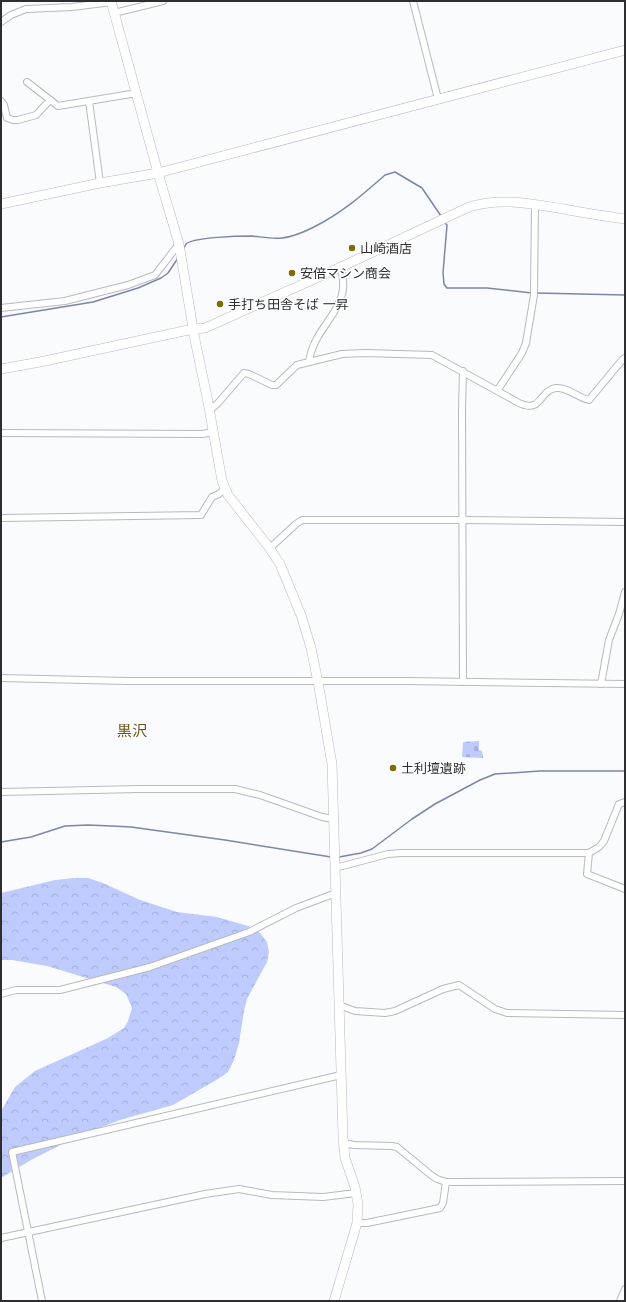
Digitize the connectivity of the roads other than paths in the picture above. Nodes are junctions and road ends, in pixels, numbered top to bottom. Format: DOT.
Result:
graph roads {
  1 [pos="163,1"];
  2 [pos="413,1"];
  3 [pos="112,2"];
  4 [pos="114,13"];
  5 [pos="1,22"];
  6 [pos="625,50"];
  7 [pos="27,82"];
  8 [pos="137,93"];
  9 [pos="438,99"];
  10 [pos="50,100"];
  11 [pos="1,101"];
  12 [pos="89,101"];
  13 [pos="158,173"];
  14 [pos="100,183"];
  15 [pos="1,204"];
  16 [pos="535,204"];
  17 [pos="625,219"];
  18 [pos="180,250"];
  19 [pos="341,267"];
  20 [pos="1,308"];
  21 [pos="194,329"];
  22 [pos="625,358"];
  23 [pos="309,362"];
  24 [pos="1,369"];
  25 [pos="463,371"];
  26 [pos="497,391"];
  27 [pos="209,412"];
  28 [pos="213,432"];
  29 [pos="1,433"];
  30 [pos="225,488"];
  31 [pos="1,518"];
  32 [pos="463,520"];
  33 [pos="625,522"];
  34 [pos="270,548"];
  35 [pos="625,592"];
  36 [pos="1,678"];
  37 [pos="318,682"];
  38 [pos="463,682"];
  39 [pos="601,684"];
  40 [pos="625,684"];
  41 [pos="1,792"];
  42 [pos="625,802"];
  43 [pos="334,819"];
  44 [pos="589,853"];
  45 [pos="334,865"];
  46 [pos="625,889"];
  47 [pos="336,893"];
  48 [pos="1,994"];
  49 [pos="339,1005"];
  50 [pos="625,1015"];
  51 [pos="341,1076"];
  52 [pos="343,1143"];
  53 [pos="625,1181"];
  54 [pos="446,1182"];
  55 [pos="356,1192"];
  56 [pos="356,1223"];
  57 [pos="28,1232"];
  58 [pos="1,1238"];
  59 [pos="625,1289"];
  60 [pos="42,1301"];
  61 [pos="334,1301"];
  62 [pos="620,1301"];
  1 -- 4 [label="street"];
  2 -- 9 [label="street"];
  3 -- 4 [label="street"];
  3 -- 5 [label="street"];
  4 -- 8 [label="street"];
  6 -- 9 [label="street"];
  7 -- 10 [label="street"];
  8 -- 12 [label="street"];
  8 -- 13 [label="street"];
  9 -- 13 [label="street"];
  10 -- 11 [label="street"];
  10 -- 12 [label="street"];
  12 -- 14 [label="street"];
  13 -- 14 [label="street"];
  13 -- 18 [label="street"];
  14 -- 15 [label="street"];
  16 -- 17 [label="street"];
  16 -- 19 [label="street"];
  16 -- 26 [label="street"];
  18 -- 20 [label="street"];
  18 -- 21 [label="street"];
  19 -- 21 [label="street"];
  19 -- 23 [label="street"];
  21 -- 24 [label="street"];
  21 -- 27 [label="street"];
  22 -- 26 [label="street"];
  23 -- 25 [label="street"];
  23 -- 27 [label="street"];
  25 -- 26 [label="street"];
  25 -- 32 [label="street"];
  27 -- 28 [label="street"];
  28 -- 29 [label="street"];
  28 -- 30 [label="street"];
  30 -- 31 [label="street"];
  30 -- 34 [label="street"];
  32 -- 33 [label="street"];
  32 -- 34 [label="street"];
  32 -- 38 [label="street"];
  34 -- 37 [label="street"];
  35 -- 39 [label="street"];
  36 -- 37 [label="street"];
  37 -- 38 [label="street"];
  37 -- 43 [label="street"];
  38 -- 39 [label="street"];
  39 -- 40 [label="street"];
  41 -- 43 [label="street"];
  42 -- 44 [label="street"];
  43 -- 45 [label="street"];
  44 -- 45 [label="street"];
  44 -- 46 [label="street"];
  45 -- 47 [label="street"];
  47 -- 48 [label="street"];
  47 -- 49 [label="street"];
  49 -- 50 [label="street"];
  49 -- 51 [label="street"];
  51 -- 52 [label="street"];
  51 -- 57 [label="street"];
  52 -- 54 [label="street"];
  52 -- 55 [label="street"];
  53 -- 54 [label="street"];
  54 -- 56 [label="street"];
  55 -- 56 [label="street"];
  55 -- 57 [label="street"];
  56 -- 61 [label="street"];
  57 -- 58 [label="street"];
  57 -- 60 [label="street"];
  59 -- 62 [label="street"];
}
